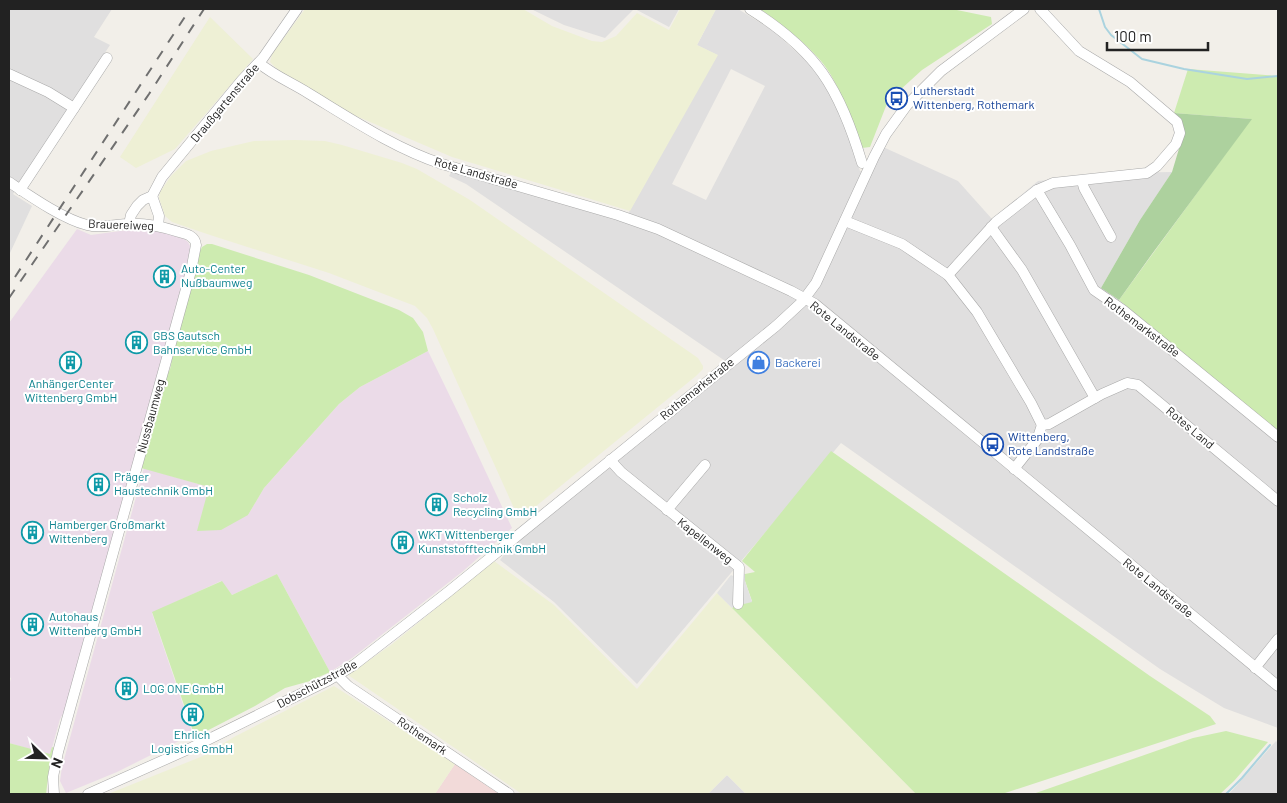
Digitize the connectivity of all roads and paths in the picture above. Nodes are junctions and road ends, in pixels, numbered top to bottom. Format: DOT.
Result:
graph roads {
  1 [pos="297,9"];
  2 [pos="750,9"];
  3 [pos="1024,9"];
  4 [pos="1040,9"];
  5 [pos="107,58"];
  6 [pos="259,63"];
  7 [pos="9,74"];
  8 [pos="74,108"];
  9 [pos="862,163"];
  10 [pos="1082,181"];
  11 [pos="9,182"];
  12 [pos="20,190"];
  13 [pos="1037,190"];
  14 [pos="152,196"];
  15 [pos="845,221"];
  16 [pos="129,224"];
  17 [pos="158,226"];
  18 [pos="991,227"];
  19 [pos="1111,237"];
  20 [pos="196,241"];
  21 [pos="948,275"];
  22 [pos="805,299"];
  23 [pos="1095,398"];
  24 [pos="1042,426"];
  25 [pos="1278,437"];
  26 [pos="610,460"];
  27 [pos="705,465"];
  28 [pos="1014,469"];
  29 [pos="1278,501"];
  30 [pos="667,510"];
  31 [pos="520,532"];
  32 [pos="738,604"];
  33 [pos="1278,639"];
  34 [pos="1255,668"];
  35 [pos="338,675"];
  36 [pos="1278,686"];
  37 [pos="54,794"];
  38 [pos="88,794"];
  39 [pos="509,794"];
  1 -- 6 [label="street, Draußgartenstraße"];
  2 -- 9 [label="street"];
  3 -- 15 [label="street, Rothemarkstraße"];
  4 -- 10 [label="street"];
  5 -- 8 [label="street"];
  6 -- 14 [label="street, Draußgartenstraße"];
  6 -- 22 [label="street, Rote Landstraße"];
  7 -- 8 [label="street"];
  8 -- 12 [label="street"];
  10 -- 13 [label="street"];
  10 -- 19 [label="street"];
  11 -- 12 [label="street, Brauereiweg"];
  12 -- 16 [label="street, Brauereiweg"];
  13 -- 18 [label="street"];
  13 -- 25 [label="street, Rothemarkstraße"];
  14 -- 16 [label="street, Draußgartenstraße"];
  14 -- 17 [label="street"];
  15 -- 21 [label="street"];
  15 -- 22 [label="street, Rothemarkstraße"];
  16 -- 17 [label="street, Brauereiweg"];
  17 -- 20 [label="street, Brauereiweg"];
  18 -- 21 [label="street"];
  18 -- 23 [label="street"];
  20 -- 37 [label="street, Nussbaumweg"];
  21 -- 24 [label="street"];
  22 -- 26 [label="street, Rothemarkstraße"];
  22 -- 28 [label="street, Rote Landstraße"];
  23 -- 24 [label="street, Rotes Land"];
  23 -- 29 [label="street, Rotes Land"];
  24 -- 28 [label="street"];
  26 -- 30 [label="street, Kapellenweg"];
  26 -- 31 [label="street, Rothemarkstraße"];
  27 -- 30 [label="street, Kapellenweg"];
  28 -- 34 [label="street, Rote Landstraße"];
  30 -- 32 [label="street, Kapellenweg"];
  31 -- 35 [label="street, Dobschützstraße"];
  33 -- 34 [label="street"];
  34 -- 36 [label="street, Rote Landstraße"];
  35 -- 38 [label="street, Dobschützstraße"];
  35 -- 39 [label="street, Rothemark"];
}
